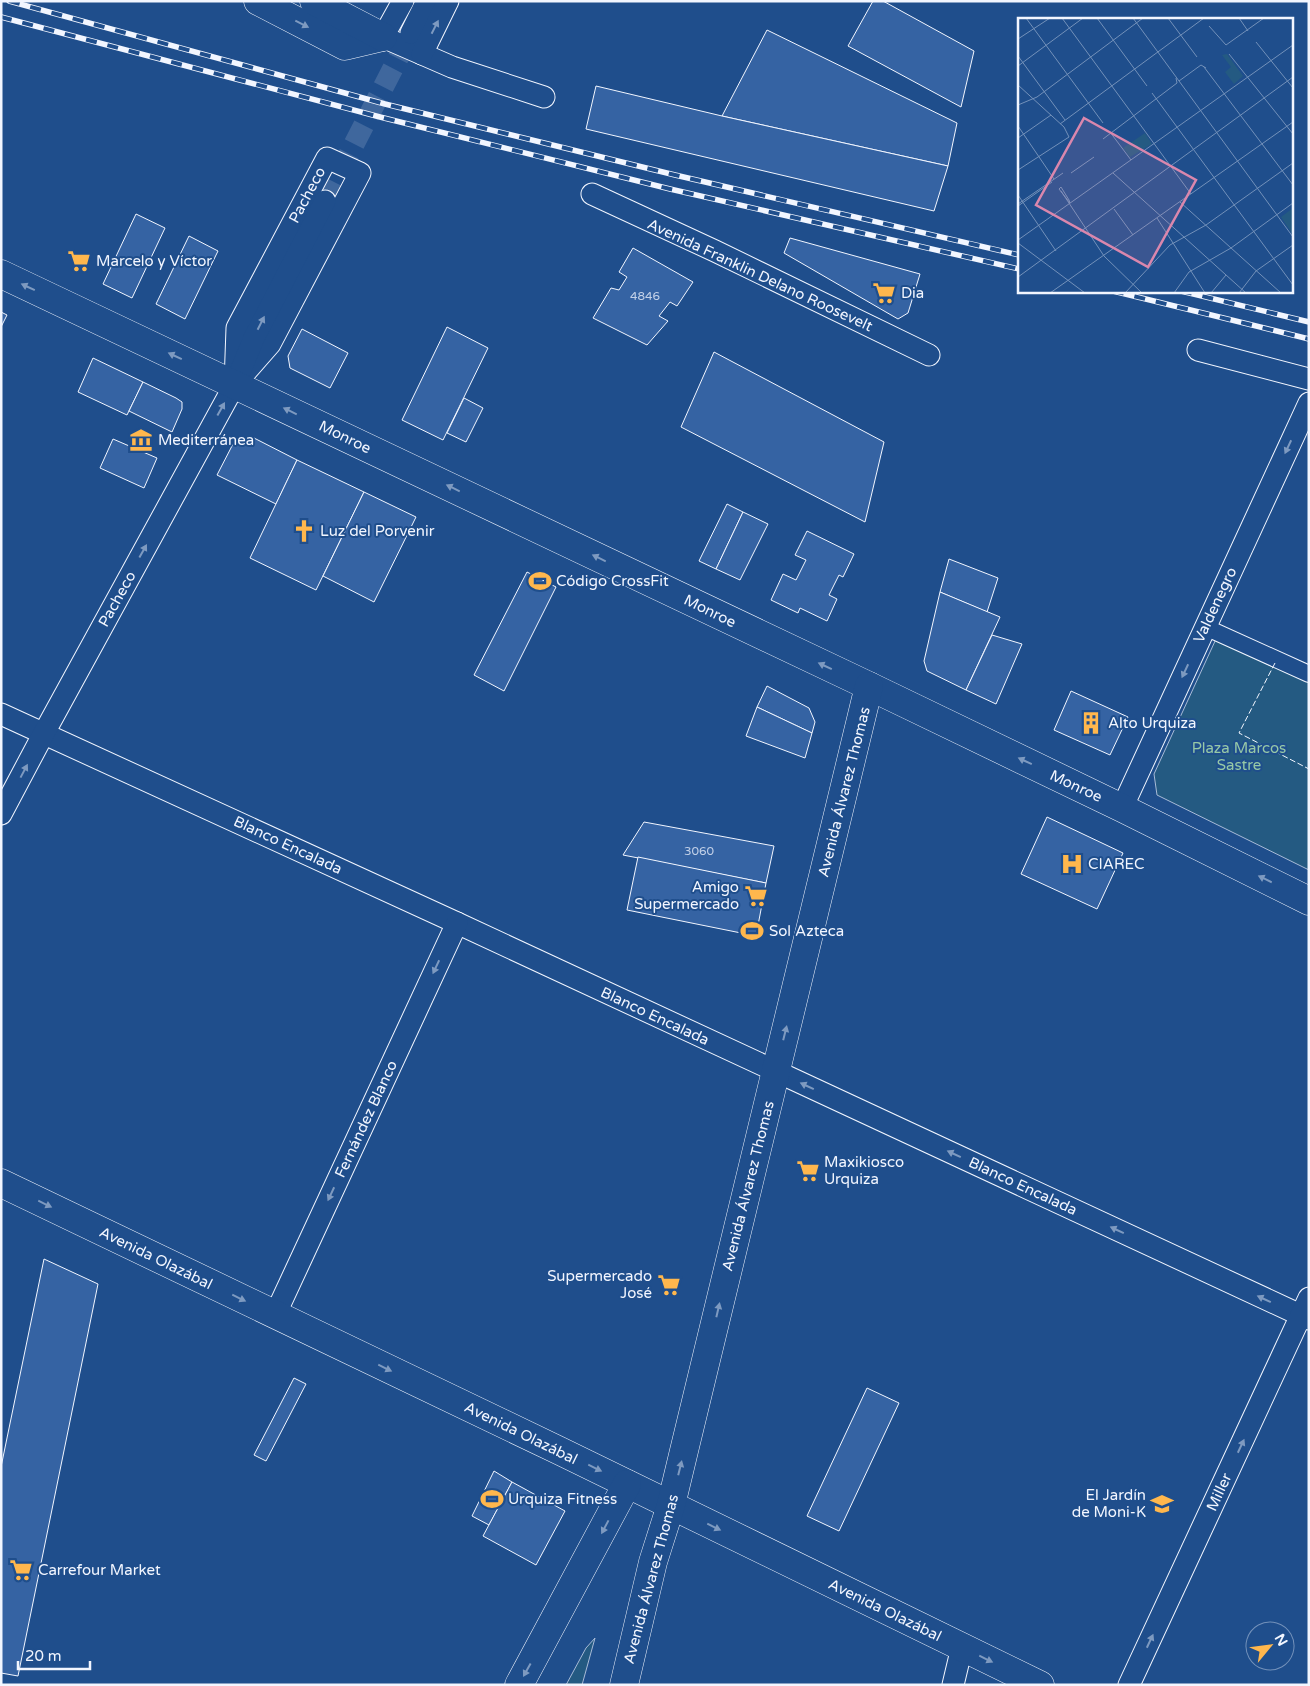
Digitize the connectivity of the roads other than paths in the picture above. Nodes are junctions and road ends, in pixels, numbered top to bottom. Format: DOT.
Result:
graph roads {
  1 [pos="258,1"];
  2 [pos="314,1"];
  3 [pos="403,1"];
  4 [pos="428,1"];
  5 [pos="448,1"];
  6 [pos="411,33"];
  7 [pos="383,37"];
  8 [pos="422,54"];
  9 [pos="544,97"];
  10 [pos="592,194"];
  11 [pos="325,200"];
  12 [pos="1,274"];
  13 [pos="1198,350"];
  14 [pos="929,356"];
  15 [pos="1309,379"];
  16 [pos="235,384"];
  17 [pos="1309,402"];
  18 [pos="1205,627"];
  19 [pos="1309,674"];
  20 [pos="869,686"];
  21 [pos="1,714"];
  22 [pos="44,733"];
  23 [pos="1122,808"];
  24 [pos="1,814"];
  25 [pos="1309,901"];
  26 [pos="457,923"];
  27 [pos="775,1071"];
  28 [pos="1,1183"];
  29 [pos="1306,1311"];
  30 [pos="275,1315"];
  31 [pos="627,1484"];
  32 [pos="670,1505"];
  33 [pos="962,1648"];
  34 [pos="519,1685"];
  35 [pos="624,1685"];
  36 [pos="953,1685"];
  37 [pos="1040,1685"];
  38 [pos="1129,1685"];
  1 -- 7 [label="main road, one-way"];
  2 -- 7 [label="main road"];
  3 -- 7 [label="street"];
  4 -- 6 [label="street"];
  8 -- 5 [label="street, one-way"];
  7 -- 8 [label="street"];
  8 -- 9 [label="street"];
  10 -- 14 [label="street, Avenida Franklin Delano Roosevelt"];
  16 -- 11 [label="street, Pacheco, one-way"];
  16 -- 12 [label="main road, Monroe, one-way"];
  13 -- 15 [label="street"];
  16 -- 16 [label="street, Pacheco"];
  20 -- 16 [label="main road, Monroe, one-way"];
  22 -- 16 [label="street, Pacheco, one-way"];
  17 -- 18 [label="street, Valdenegro, one-way"];
  18 -- 19 [label="street"];
  18 -- 23 [label="street, Valdenegro, one-way"];
  23 -- 20 [label="main road, Monroe, one-way"];
  27 -- 20 [label="main road, Avenida Álvarez Thomas, one-way"];
  21 -- 22 [label="street, Blanco Encalada"];
  24 -- 22 [label="street, Pacheco, one-way"];
  22 -- 26 [label="street, Blanco Encalada"];
  25 -- 23 [label="main road, Monroe, one-way"];
  26 -- 27 [label="street, Blanco Encalada"];
  26 -- 30 [label="street, Fernández Blanco, one-way"];
  29 -- 27 [label="street, Blanco Encalada, one-way"];
  32 -- 27 [label="main road, Avenida Álvarez Thomas, one-way"];
  28 -- 30 [label="main road, Avenida Olazábal, one-way"];
  38 -- 29 [label="street, Miller, one-way"];
  30 -- 31 [label="main road, Avenida Olazábal, one-way"];
  31 -- 32 [label="main road, Avenida Olazábal"];
  31 -- 34 [label="main road, one-way"];
  32 -- 33 [label="main road, Avenida Olazábal, one-way"];
  32 -- 35 [label="main road, Avenida Álvarez Thomas"];
  33 -- 36 [label="street"];
  33 -- 37 [label="main road, Avenida Olazábal, one-way"];
}
